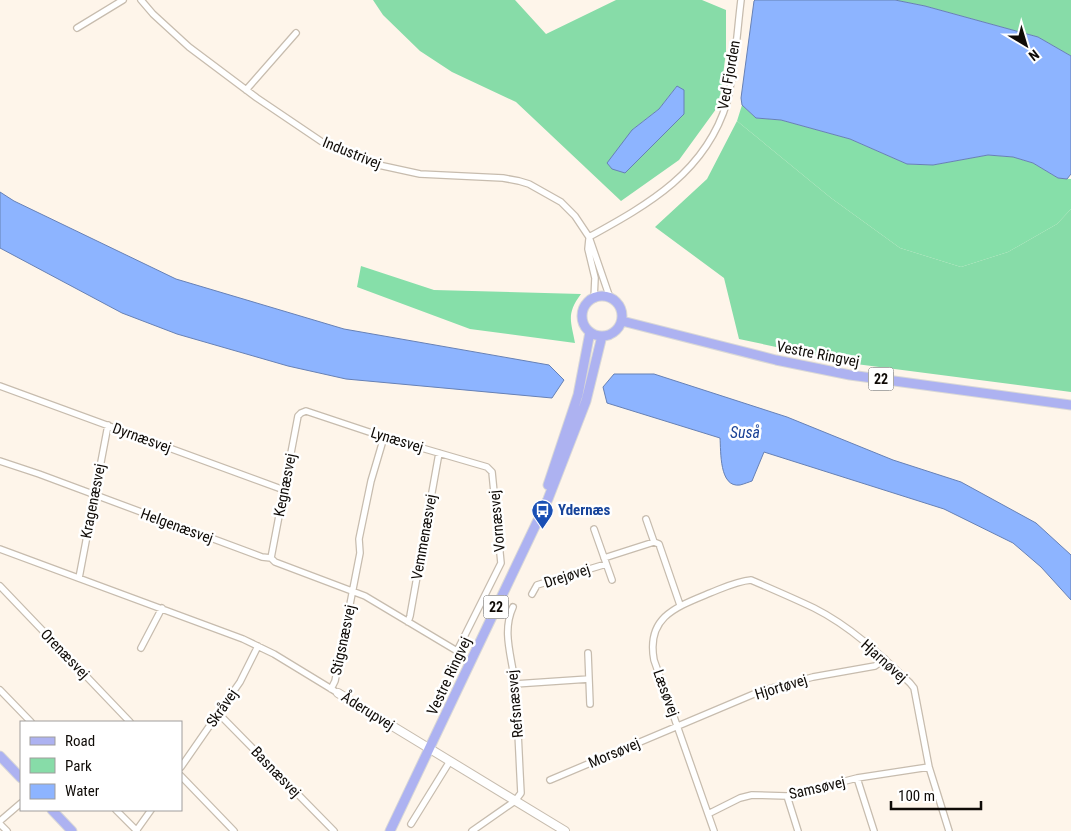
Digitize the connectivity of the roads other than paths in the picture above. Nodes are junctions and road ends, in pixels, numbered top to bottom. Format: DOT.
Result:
graph roads {
  1 [pos="123,0"];
  2 [pos="141,0"];
  3 [pos="741,0"];
  4 [pos="77,28"];
  5 [pos="296,33"];
  6 [pos="246,90"];
  7 [pos="590,237"];
  8 [pos="610,298"];
  9 [pos="594,299"];
  10 [pos="622,321"];
  11 [pos="590,332"];
  12 [pos="602,336"];
  13 [pos="0,386"];
  14 [pos="1071,404"];
  15 [pos="301,413"];
  16 [pos="108,425"];
  17 [pos="384,437"];
  18 [pos="439,453"];
  19 [pos="0,461"];
  20 [pos="492,472"];
  21 [pos="284,490"];
  22 [pos="94,495"];
  23 [pos="646,519"];
  24 [pos="594,529"];
  25 [pos="532,532"];
  26 [pos="654,542"];
  27 [pos="0,549"];
  28 [pos="272,558"];
  29 [pos="605,561"];
  30 [pos="79,578"];
  31 [pos="612,580"];
  32 [pos="0,586"];
  33 [pos="722,589"];
  34 [pos="354,590"];
  35 [pos="532,594"];
  36 [pos="680,605"];
  37 [pos="513,607"];
  38 [pos="162,608"];
  39 [pos="408,622"];
  40 [pos="258,646"];
  41 [pos="142,648"];
  42 [pos="457,651"];
  43 [pos="588,654"];
  44 [pos="885,659"];
  45 [pos="589,679"];
  46 [pos="515,684"];
  47 [pos="0,690"];
  48 [pos="335,691"];
  49 [pos="590,704"];
  50 [pos="218,713"];
  51 [pos="30,721"];
  52 [pos="129,721"];
  53 [pos="678,726"];
  54 [pos="429,749"];
  55 [pos="0,756"];
  56 [pos="450,761"];
  57 [pos="182,766"];
  58 [pos="928,767"];
  59 [pos="20,777"];
  60 [pos="182,777"];
  61 [pos="857,778"];
  62 [pos="550,780"];
  63 [pos="787,796"];
  64 [pos="515,801"];
  65 [pos="20,804"];
  66 [pos="53,811"];
  67 [pos="117,811"];
  68 [pos="150,811"];
  69 [pos="708,814"];
  70 [pos="0,823"];
  71 [pos="411,824"];
  72 [pos="559,830"];
  73 [pos="7,831"];
  74 [pos="72,831"];
  75 [pos="137,831"];
  76 [pos="234,831"];
  77 [pos="334,831"];
  78 [pos="390,831"];
  79 [pos="472,831"];
  80 [pos="714,831"];
  81 [pos="798,831"];
  82 [pos="874,831"];
  83 [pos="948,831"];
  1 -- 4 [label="street"];
  2 -- 6 [label="street, Industrivej"];
  3 -- 7 [label="street, Ved Fjorden"];
  5 -- 6 [label="street"];
  6 -- 7 [label="street, Industrivej"];
  7 -- 8 [label="street, Industrivej"];
  7 -- 9 [label="street"];
  8 -- 9 [label="main road"];
  8 -- 10 [label="main road"];
  9 -- 11 [label="main road, 22"];
  10 -- 12 [label="main road"];
  10 -- 14 [label="main road, Vestre Ringvej / 22"];
  11 -- 12 [label="main road"];
  11 -- 25 [label="main road, Vestre Ringvej / 22"];
  12 -- 25 [label="main road, Vestre Ringvej / 22"];
  13 -- 16 [label="street, Dyrnæsvej"];
  15 -- 17 [label="street, Lynæsvej"];
  15 -- 21 [label="street, Kegnæsvej"];
  16 -- 21 [label="street, Dyrnæsvej"];
  16 -- 22 [label="street, Kragenæsvej"];
  17 -- 18 [label="street, Lynæsvej"];
  17 -- 34 [label="street"];
  18 -- 20 [label="street, Lynæsvej"];
  18 -- 39 [label="street, Vemmenæsvej"];
  19 -- 22 [label="street, Helgenæsvej"];
  20 -- 42 [label="street, Vornæsvej"];
  21 -- 28 [label="street, Kegnæsvej"];
  22 -- 28 [label="street, Helgenæsvej"];
  22 -- 30 [label="street, Kragenæsvej"];
  23 -- 26 [label="street"];
  24 -- 29 [label="street, Drejøvej"];
  25 -- 54 [label="main road, Vestre Ringvej / 22"];
  26 -- 29 [label="street, Drejøvej"];
  26 -- 36 [label="street"];
  27 -- 30 [label="street, Åderupvej"];
  28 -- 34 [label="street, Helgenæsvej"];
  29 -- 31 [label="street, Drejøvej"];
  29 -- 35 [label="street, Drejøvej"];
  30 -- 38 [label="street, Åderupvej"];
  32 -- 52 [label="street, Orenæsvej"];
  33 -- 36 [label="street, Læsøvej"];
  33 -- 44 [label="street, Hjarnøvej"];
  34 -- 39 [label="street, Helgenæsvej"];
  34 -- 48 [label="street, Stigsnæsvej"];
  36 -- 53 [label="street, Læsøvej"];
  37 -- 46 [label="street, Refsnæsvej"];
  38 -- 40 [label="street, Åderupvej"];
  38 -- 41 [label="street"];
  39 -- 42 [label="street, Helgenæsvej"];
  40 -- 48 [label="street, Åderupvej"];
  40 -- 50 [label="street, Skråvej"];
  43 -- 45 [label="street"];
  44 -- 53 [label="street, Hjortøvej"];
  44 -- 58 [label="street, Hjarnøvej"];
  45 -- 46 [label="street"];
  45 -- 49 [label="street"];
  46 -- 64 [label="street, Refsnæsvej"];
  47 -- 51 [label="street"];
  48 -- 54 [label="street, Åderupvej"];
  50 -- 57 [label="street, Skråvej"];
  50 -- 77 [label="street, Basnæsvej"];
  53 -- 62 [label="street, Morsøvej"];
  53 -- 69 [label="street, Læsøvej"];
  54 -- 56 [label="street, Åderupvej"];
  54 -- 78 [label="main road, Vestre Ringvej / 22"];
  55 -- 59 [label="main road"];
  56 -- 64 [label="street, Åderupvej"];
  56 -- 71 [label="street"];
  58 -- 61 [label="street, Samsøvej"];
  58 -- 83 [label="street, Hjarnøvej"];
  60 -- 76 [label="street"];
  61 -- 63 [label="street, Samsøvej"];
  61 -- 82 [label="street"];
  63 -- 69 [label="street, Samsøvej"];
  63 -- 81 [label="street"];
  64 -- 72 [label="street, Åderupvej"];
  64 -- 79 [label="street"];
  65 -- 70 [label="street"];
  66 -- 74 [label="main road"];
  67 -- 75 [label="street"];
  68 -- 75 [label="street"];
  69 -- 80 [label="street, Læsøvej"];
  70 -- 73 [label="street"];
}
